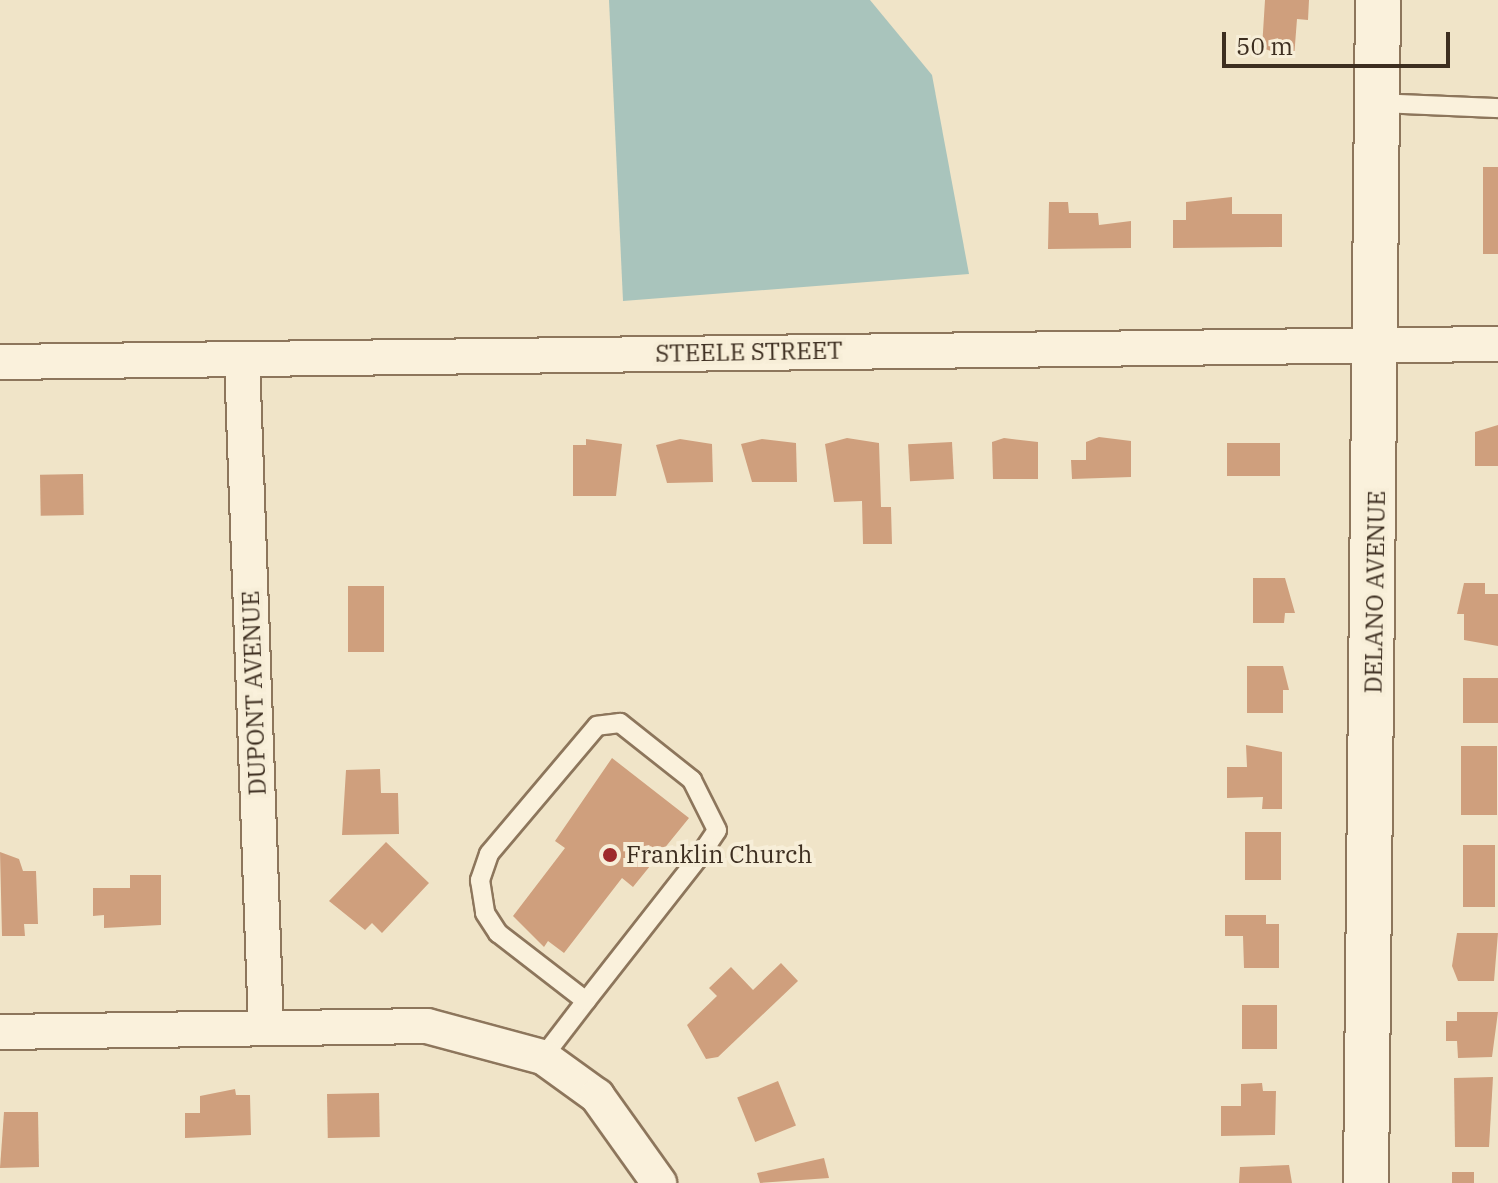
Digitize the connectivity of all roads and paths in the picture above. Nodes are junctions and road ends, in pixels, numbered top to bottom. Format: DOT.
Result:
graph roads {
  1 [pos="1378,0"];
  2 [pos="1378,103"];
  3 [pos="1498,108"];
  4 [pos="1379,342"];
  5 [pos="1498,344"];
  6 [pos="242,360"];
  7 [pos="0,362"];
  8 [pos="586,1001"];
  9 [pos="266,1026"];
  10 [pos="0,1032"];
  11 [pos="543,1057"];
  12 [pos="659,1183"];
  13 [pos="1366,1183"];
  1 -- 2 [label="main road, DELANO AVENUE"];
  2 -- 3 [label="lane"];
  2 -- 4 [label="main road, DELANO AVENUE"];
  4 -- 5 [label="street, STEELE STREET"];
  4 -- 6 [label="street, STEELE STREET"];
  4 -- 13 [label="main road, DELANO AVENUE"];
  6 -- 7 [label="street, STEELE STREET"];
  6 -- 9 [label="street, DUPONT AVENUE"];
  8 -- 8 [label="lane"];
  8 -- 11 [label="lane"];
  9 -- 10 [label="street"];
  9 -- 11 [label="street"];
  11 -- 12 [label="street"];
}
